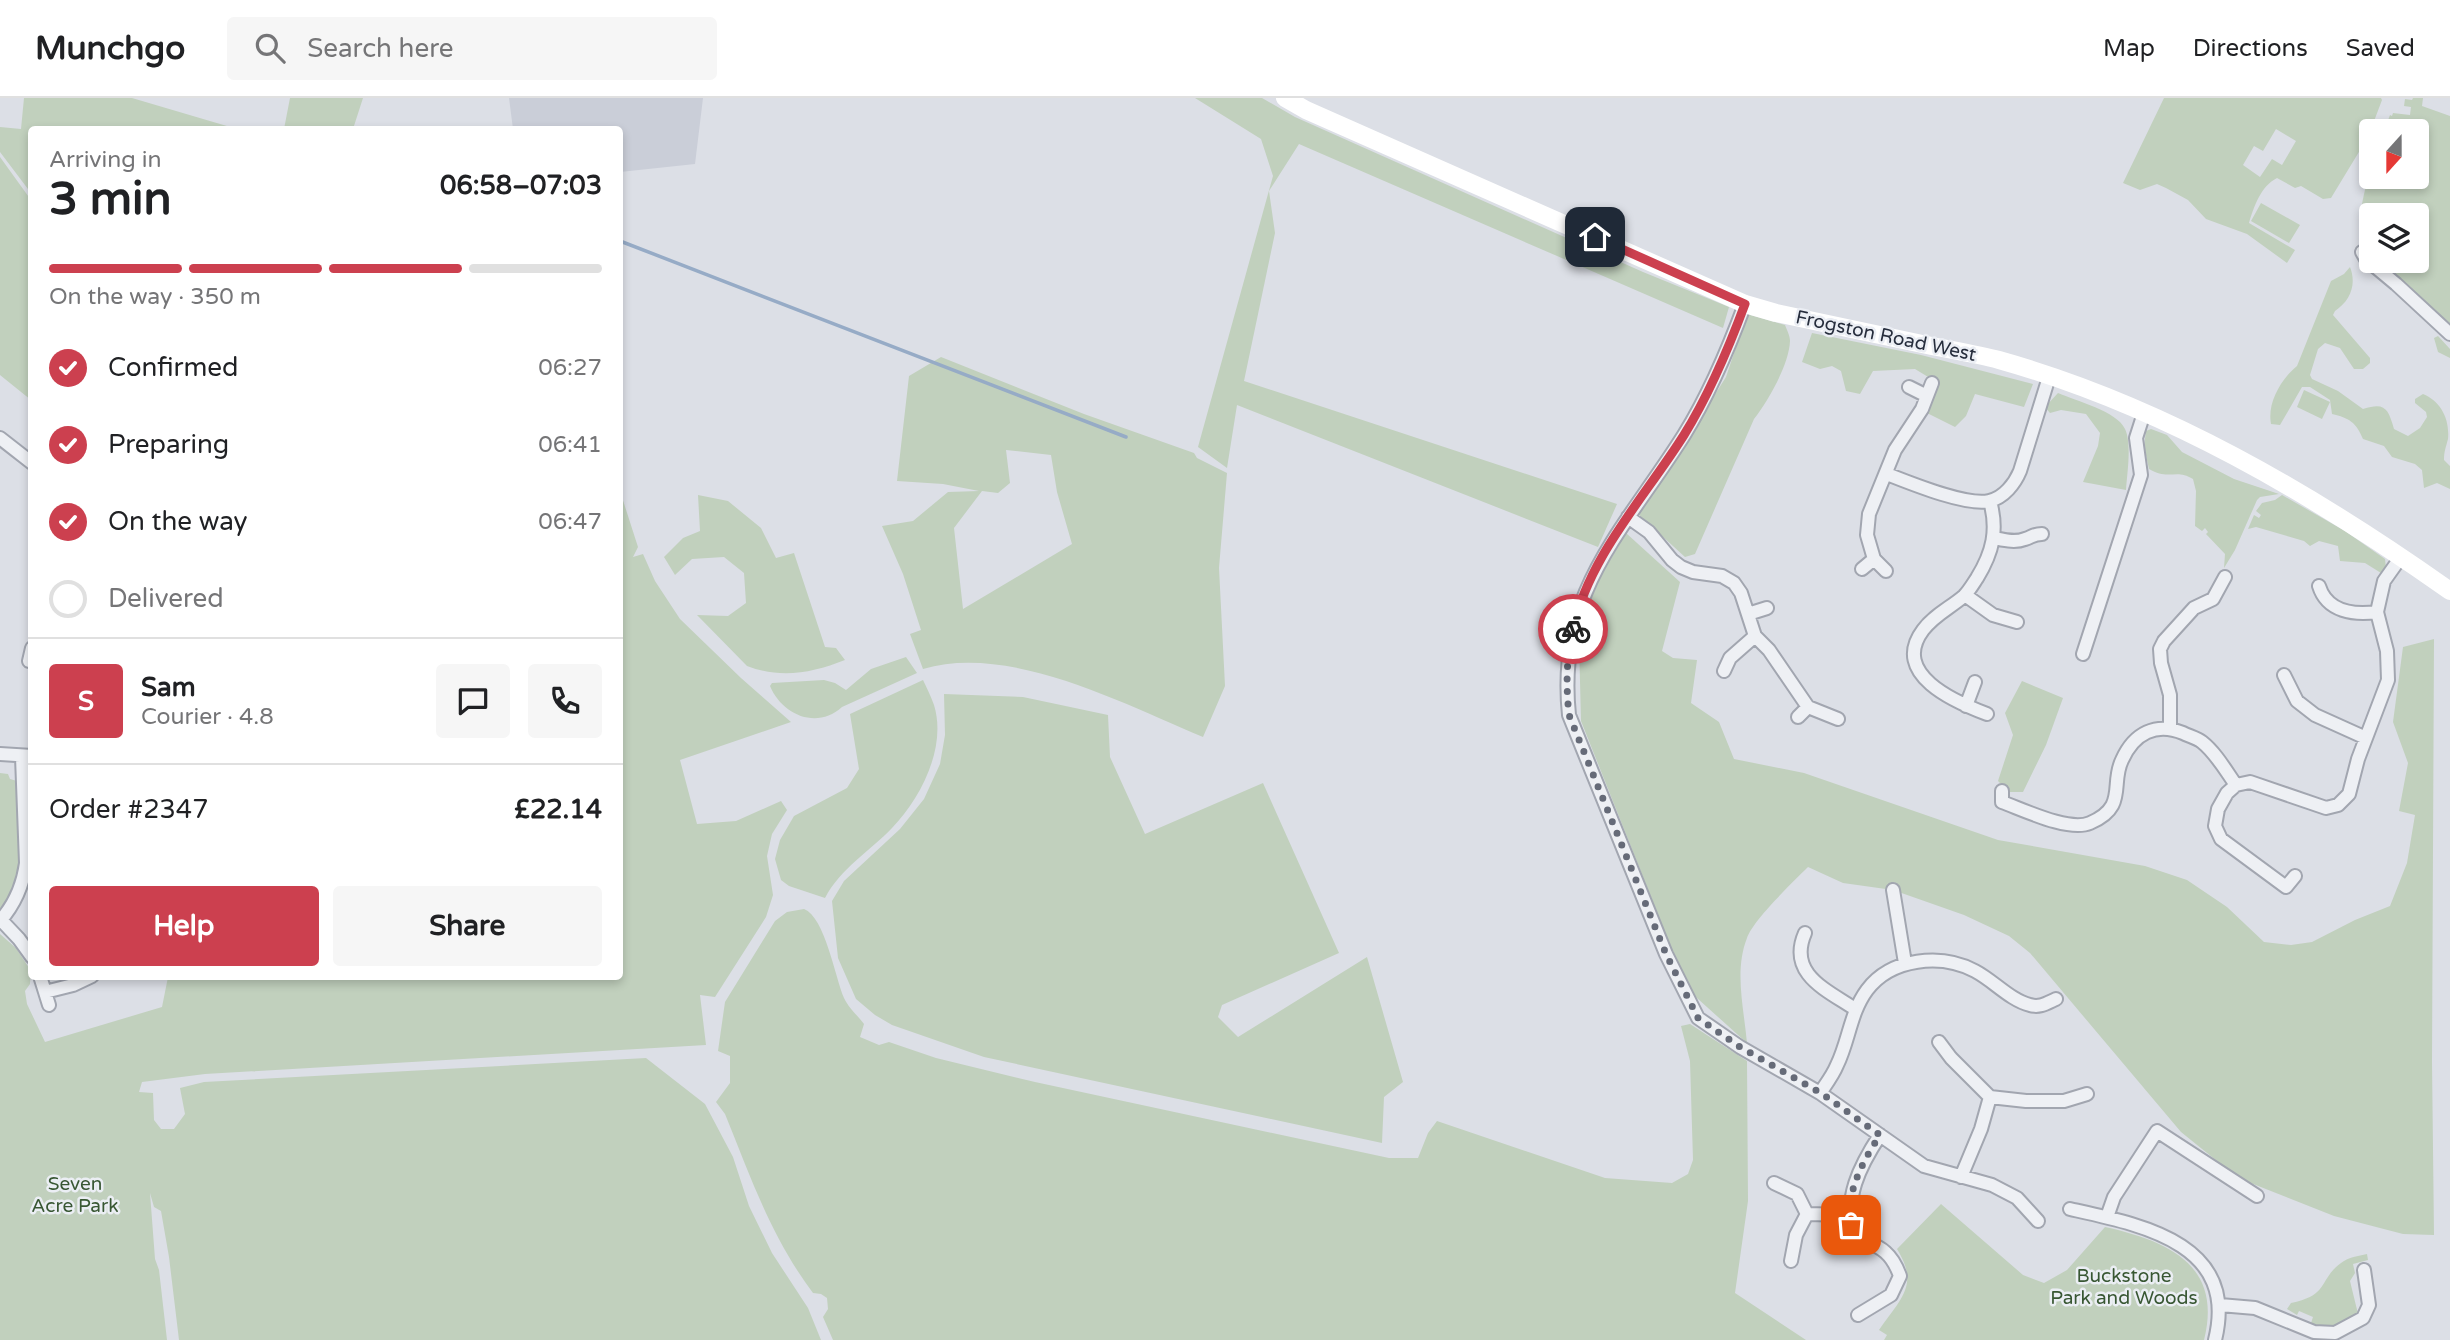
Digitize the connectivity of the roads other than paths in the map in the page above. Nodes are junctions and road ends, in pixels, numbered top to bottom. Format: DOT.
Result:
graph roads {
  1 [pos="1284,98"];
  2 [pos="2384,273"];
  3 [pos="1745,304"];
  4 [pos="2450,334"];
  5 [pos="2049,377"];
  6 [pos="1932,383"];
  7 [pos="1909,387"];
  8 [pos="1927,396"];
  9 [pos="2144,413"];
  10 [pos="0,438"];
  11 [pos="28,460"];
  12 [pos="1887,474"];
  13 [pos="1990,501"];
  14 [pos="1628,517"];
  15 [pos="2042,534"];
  16 [pos="1994,538"];
  17 [pos="2401,556"];
  18 [pos="1874,559"];
  19 [pos="1862,569"];
  20 [pos="1886,571"];
  21 [pos="2225,577"];
  22 [pos="2319,586"];
  23 [pos="2450,592"];
  24 [pos="1965,595"];
  25 [pos="1767,608"];
  26 [pos="2376,612"];
  27 [pos="1748,614"];
  28 [pos="2011,616"];
  29 [pos="1755,636"];
  30 [pos="2083,654"];
  31 [pos="1724,671"];
  32 [pos="2284,675"];
  33 [pos="1975,682"];
  34 [pos="1966,706"];
  35 [pos="1808,707"];
  36 [pos="1987,714"];
  37 [pos="1798,717"];
  38 [pos="1838,719"];
  39 [pos="2170,728"];
  40 [pos="2366,738"];
  41 [pos="0,754"];
  42 [pos="27,756"];
  43 [pos="2235,785"];
  44 [pos="2002,791"];
  45 [pos="2295,876"];
  46 [pos="1893,890"];
  47 [pos="0,921"];
  48 [pos="1805,933"];
  49 [pos="28,951"];
  50 [pos="1905,963"];
  51 [pos="41,980"];
  52 [pos="84,980"];
  53 [pos="2056,999"];
  54 [pos="1855,1009"];
  55 [pos="1939,1042"];
  56 [pos="1821,1093"];
  57 [pos="2087,1094"];
  58 [pos="1990,1097"];
  59 [pos="1880,1135"];
  60 [pos="1961,1177"];
  61 [pos="1774,1183"];
  62 [pos="2257,1196"];
  63 [pos="2070,1209"];
  64 [pos="1807,1214"];
  65 [pos="1849,1215"];
  66 [pos="2107,1217"];
  67 [pos="2038,1221"];
  68 [pos="1791,1261"];
  69 [pos="2364,1270"];
  70 [pos="2220,1305"];
  71 [pos="1858,1315"];
  72 [pos="2215,1340"];
  1 -- 3 [label="main road, Frogston Road West"];
  2 -- 4 [label="street"];
  3 -- 5 [label="main road, Frogston Road West"];
  3 -- 14 [label="street"];
  5 -- 9 [label="main road, Frogston Road West"];
  5 -- 13 [label="street"];
  6 -- 8 [label="street"];
  7 -- 8 [label="street"];
  8 -- 12 [label="street"];
  9 -- 17 [label="main road, Frogston Road West"];
  9 -- 30 [label="street"];
  10 -- 11 [label="street"];
  12 -- 13 [label="street"];
  12 -- 18 [label="street"];
  13 -- 16 [label="street"];
  14 -- 27 [label="street"];
  14 -- 56 [label="street"];
  15 -- 16 [label="street"];
  16 -- 24 [label="street"];
  17 -- 23 [label="main road, Frogston Road West"];
  17 -- 26 [label="street"];
  18 -- 19 [label="street"];
  18 -- 20 [label="street"];
  21 -- 39 [label="street"];
  22 -- 26 [label="street"];
  24 -- 28 [label="street"];
  24 -- 34 [label="street"];
  25 -- 27 [label="street"];
  26 -- 40 [label="street"];
  27 -- 29 [label="street"];
  29 -- 31 [label="street"];
  29 -- 35 [label="street"];
  32 -- 40 [label="street"];
  33 -- 34 [label="street"];
  34 -- 36 [label="street"];
  35 -- 37 [label="street"];
  35 -- 38 [label="street"];
  39 -- 43 [label="street"];
  39 -- 44 [label="street"];
  40 -- 43 [label="street"];
  41 -- 42 [label="street"];
  42 -- 47 [label="street"];
  43 -- 45 [label="street"];
  46 -- 50 [label="street"];
  47 -- 49 [label="street"];
  48 -- 54 [label="street"];
  50 -- 53 [label="street"];
  50 -- 54 [label="street"];
  51 -- 52 [label="street"];
  54 -- 56 [label="street"];
  55 -- 58 [label="street"];
  56 -- 59 [label="street"];
  57 -- 58 [label="street"];
  58 -- 60 [label="street"];
  59 -- 60 [label="street"];
  59 -- 65 [label="street"];
  60 -- 67 [label="street"];
  61 -- 64 [label="street"];
  62 -- 66 [label="street"];
  63 -- 66 [label="street"];
  64 -- 65 [label="street"];
  64 -- 68 [label="street"];
  65 -- 71 [label="street"];
  66 -- 70 [label="street"];
  69 -- 70 [label="street"];
  70 -- 72 [label="street"];
}
